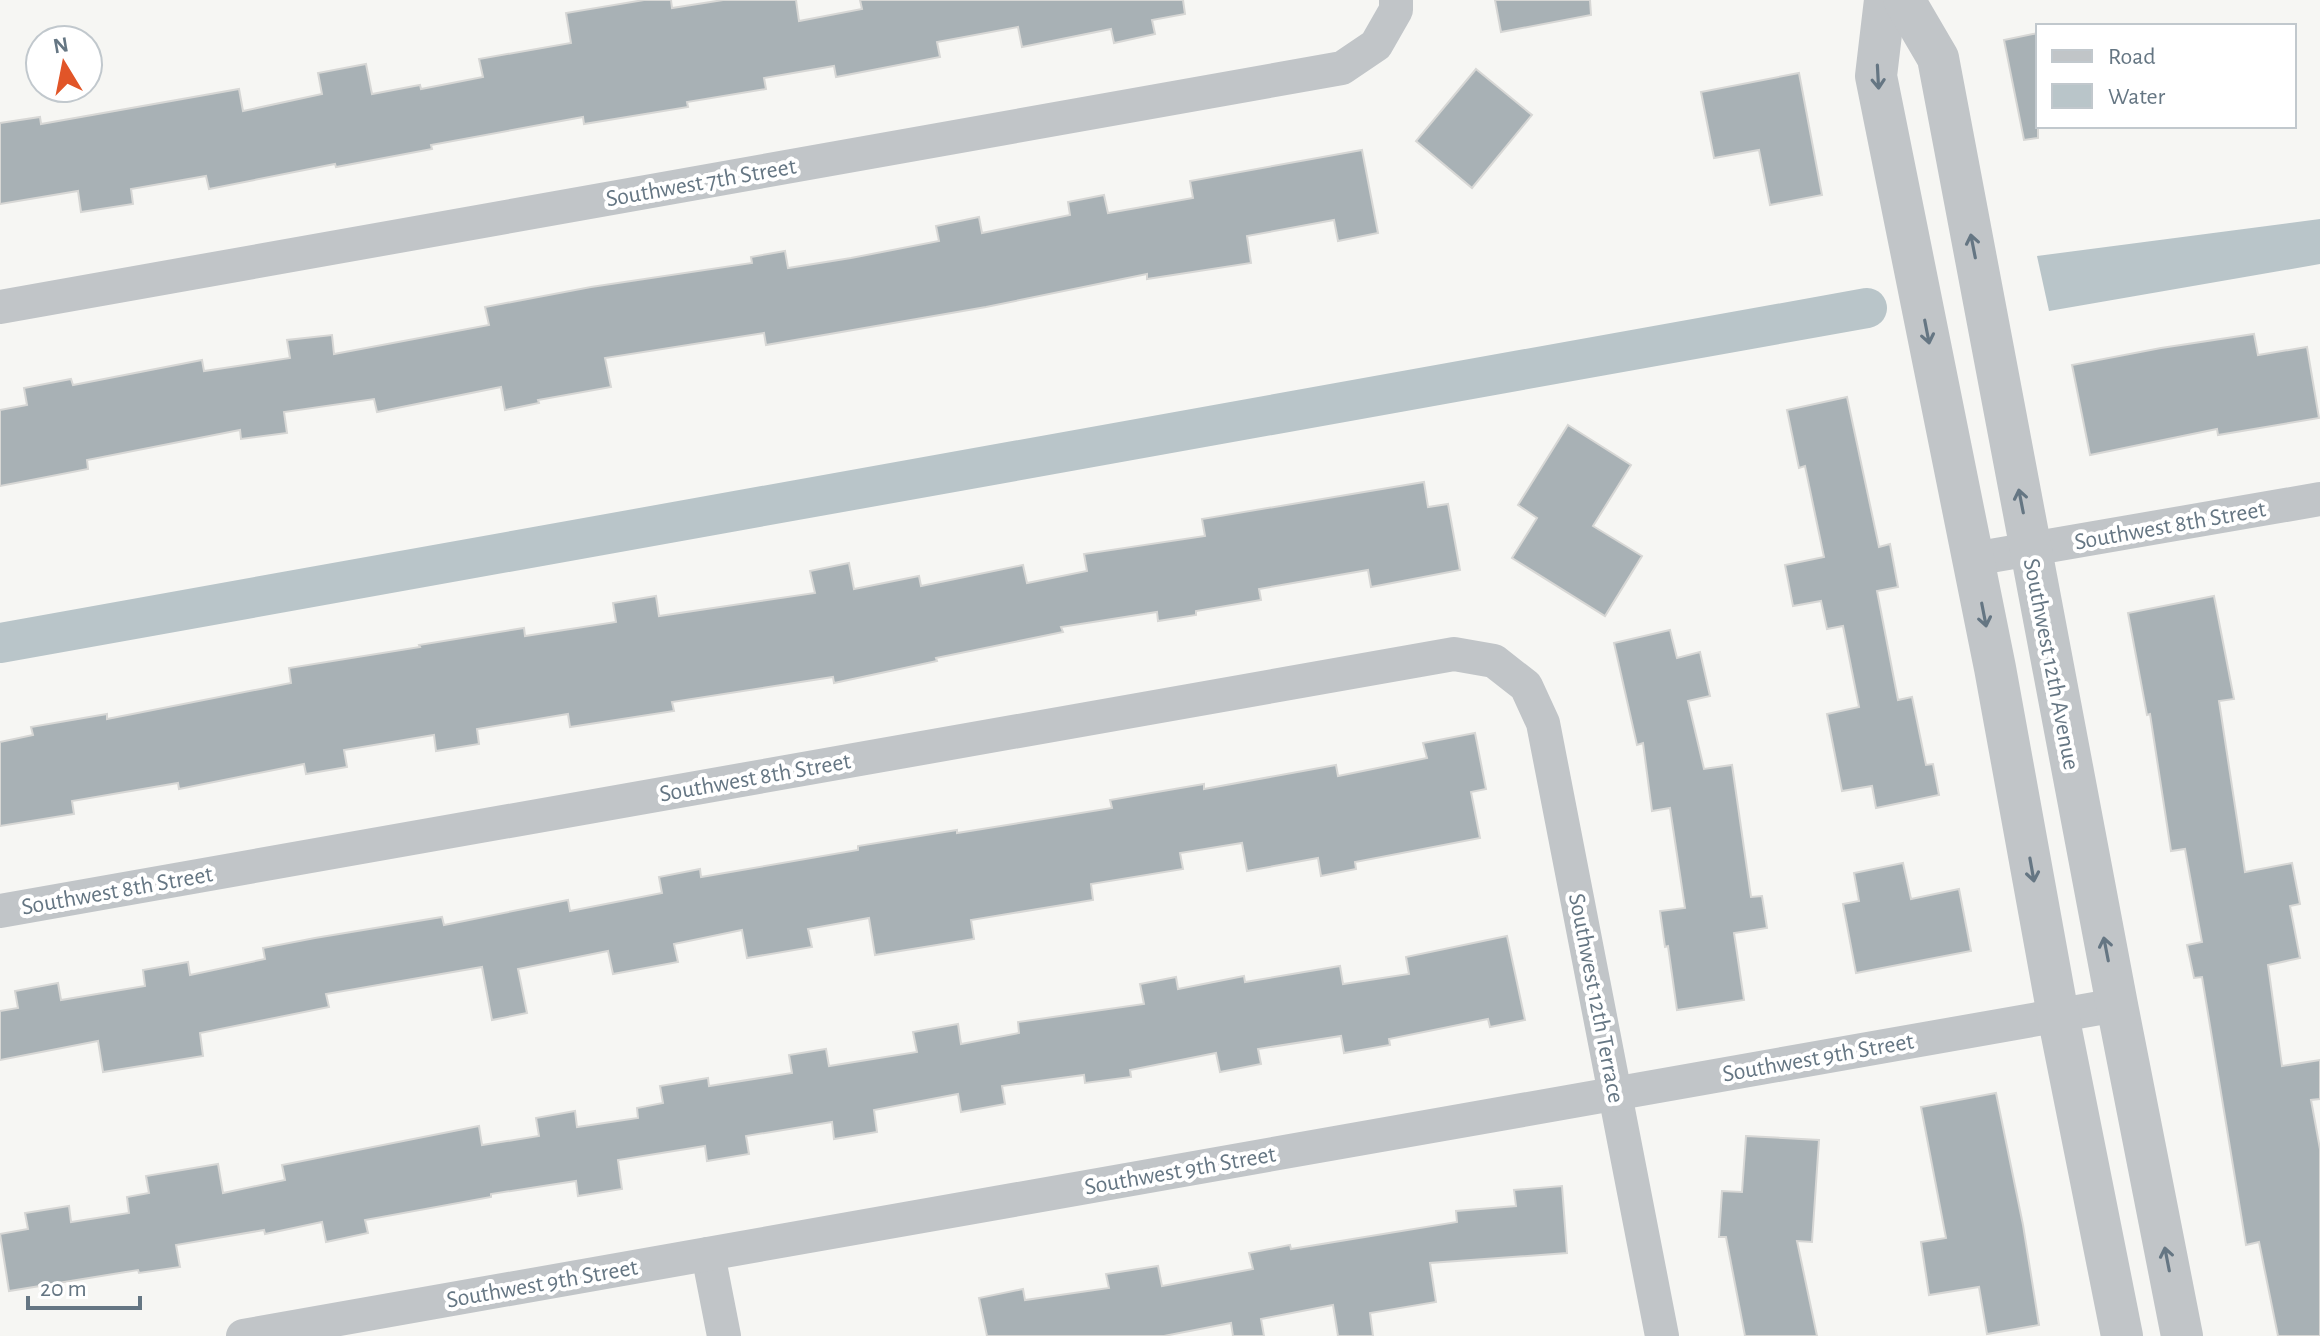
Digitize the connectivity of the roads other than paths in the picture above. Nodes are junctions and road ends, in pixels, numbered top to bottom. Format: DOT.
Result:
graph roads {
  1 [pos="1885,0"];
  2 [pos="1904,0"];
  3 [pos="1391,14"];
  4 [pos="0,307"];
  5 [pos="2320,499"];
  6 [pos="2030,550"];
  7 [pos="1973,559"];
  8 [pos="1507,671"];
  9 [pos="0,911"];
  10 [pos="2117,1005"];
  11 [pos="2058,1015"];
  12 [pos="1615,1093"];
  13 [pos="708,1254"];
  14 [pos="243,1336"];
  15 [pos="724,1336"];
  16 [pos="1662,1336"];
  17 [pos="2122,1336"];
  18 [pos="2182,1336"];
  1 -- 7 [label="street, one-way"];
  6 -- 2 [label="street, Southwest 12th Avenue, one-way"];
  3 -- 4 [label="street, Southwest 7th Street"];
  5 -- 6 [label="street, Southwest 8th Street"];
  6 -- 7 [label="street, Southwest 8th Street"];
  10 -- 6 [label="street, Southwest 12th Avenue, one-way"];
  7 -- 11 [label="street, one-way"];
  8 -- 9 [label="street, Southwest 8th Street"];
  8 -- 12 [label="street, Southwest 12th Terrace"];
  10 -- 11 [label="street, Southwest 9th Street"];
  18 -- 10 [label="street, Southwest 12th Avenue, one-way"];
  11 -- 12 [label="street, Southwest 9th Street"];
  11 -- 17 [label="street"];
  12 -- 13 [label="street, Southwest 9th Street"];
  12 -- 16 [label="street, Southwest 12th Terrace"];
  13 -- 14 [label="street, Southwest 9th Street"];
  13 -- 15 [label="street"];
}
